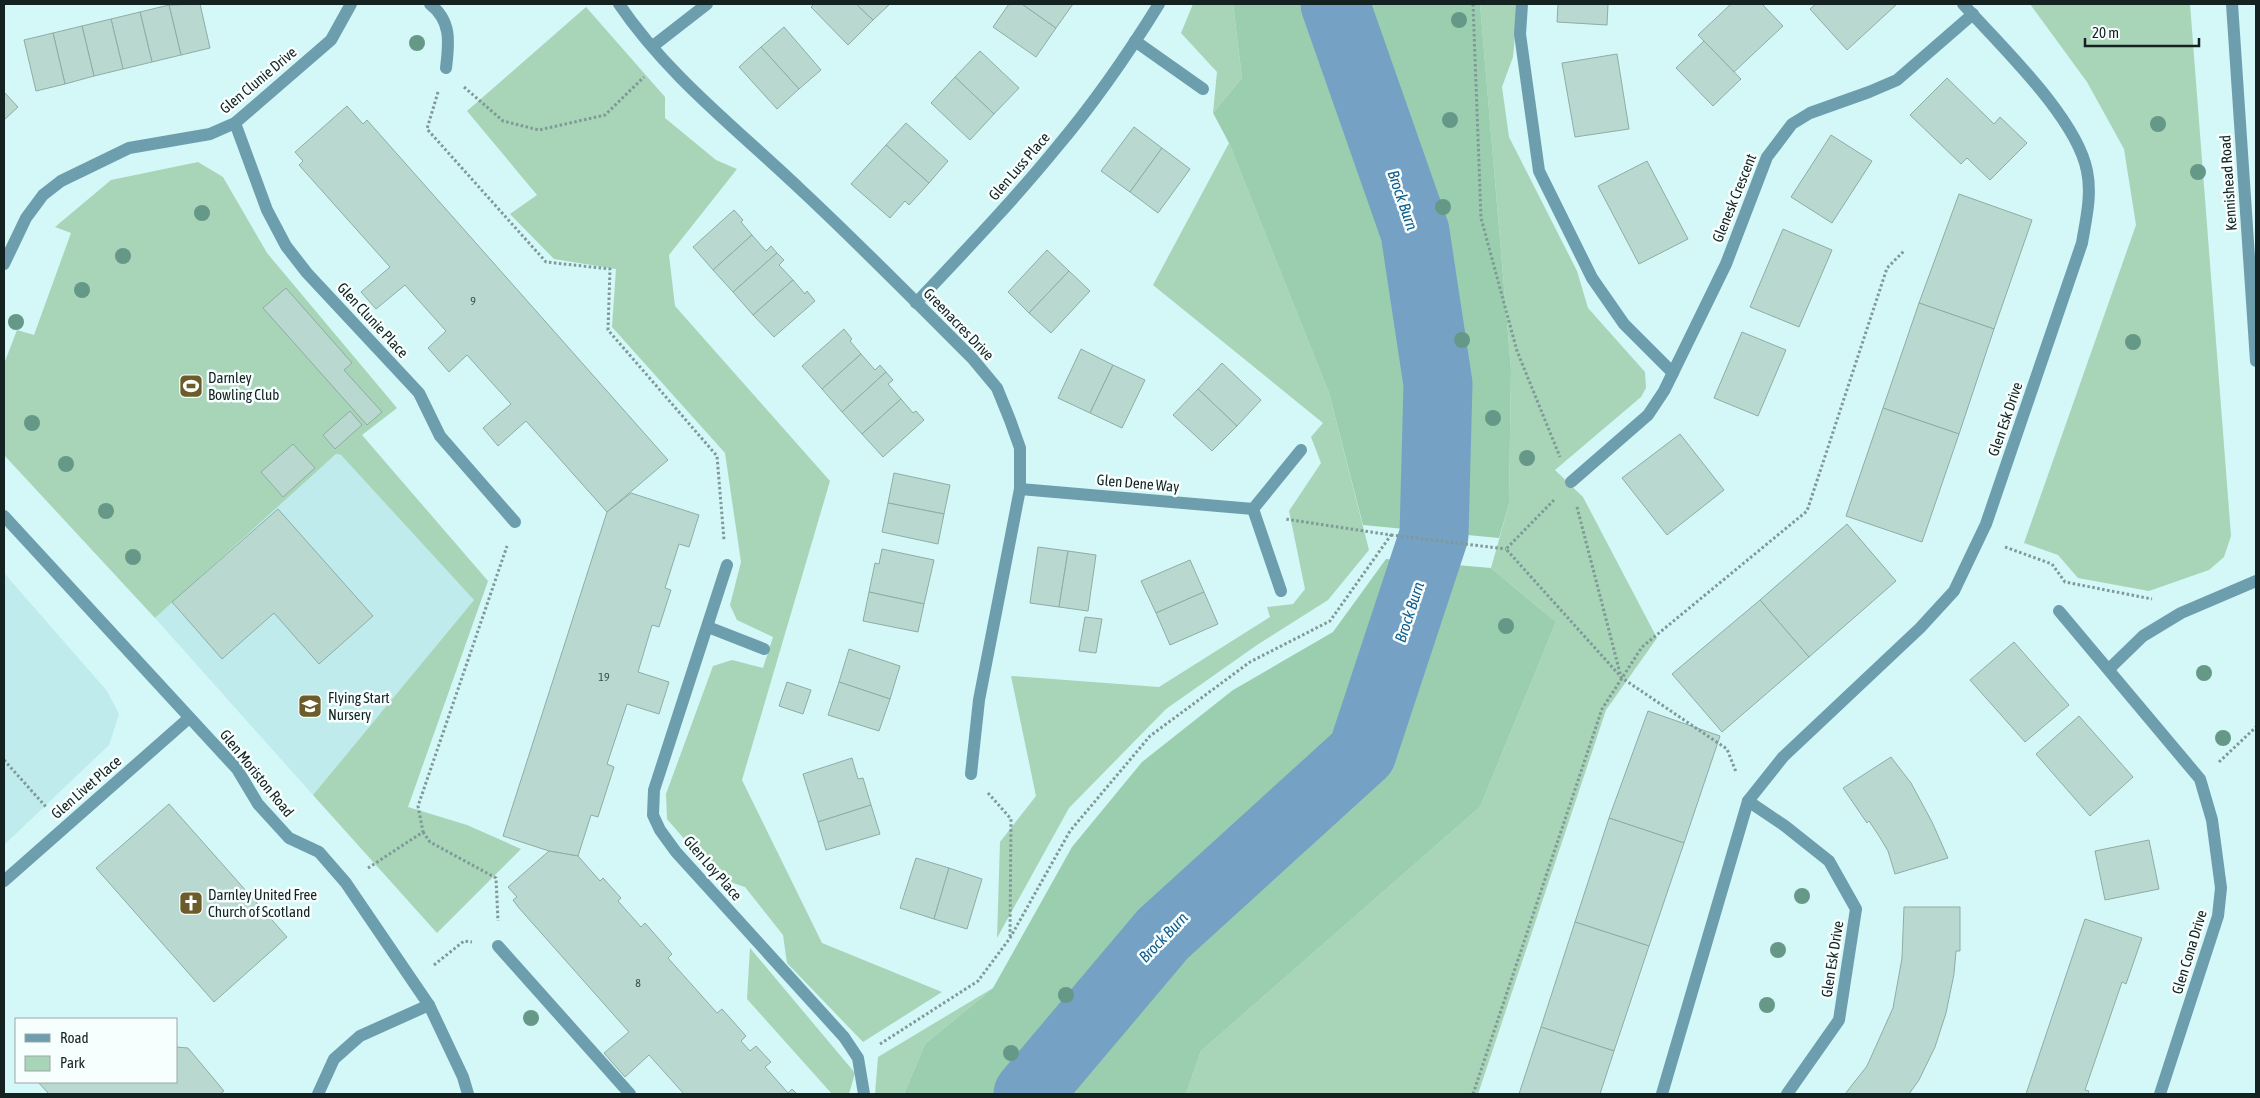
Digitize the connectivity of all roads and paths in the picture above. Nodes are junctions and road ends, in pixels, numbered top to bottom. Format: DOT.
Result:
graph roads {
  1 [pos="351,4"];
  2 [pos="430,4"];
  3 [pos="619,4"];
  4 [pos="707,4"];
  5 [pos="1159,4"];
  6 [pos="1472,4"];
  7 [pos="1522,4"];
  8 [pos="1963,4"];
  9 [pos="2232,4"];
  10 [pos="1973,14"];
  11 [pos="1135,41"];
  12 [pos="653,46"];
  13 [pos="664,58"];
  14 [pos="446,68"];
  15 [pos="1203,89"];
  16 [pos="235,124"];
  17 [pos="1904,251"];
  18 [pos="4,264"];
  19 [pos="916,302"];
  20 [pos="2256,361"];
  21 [pos="1673,372"];
  22 [pos="1301,450"];
  23 [pos="1570,482"];
  24 [pos="1020,489"];
  25 [pos="1253,509"];
  26 [pos="4,516"];
  27 [pos="515,522"];
  28 [pos="1308,523"];
  29 [pos="1391,535"];
  30 [pos="1980,538"];
  31 [pos="1506,549"];
  32 [pos="728,565"];
  33 [pos="2256,581"];
  34 [pos="1280,591"];
  35 [pos="2059,611"];
  36 [pos="2174,617"];
  37 [pos="708,627"];
  38 [pos="764,649"];
  39 [pos="2109,669"];
  40 [pos="1622,678"];
  41 [pos="189,718"];
  42 [pos="2256,727"];
  43 [pos="4,760"];
  44 [pos="971,774"];
  45 [pos="2200,780"];
  46 [pos="1748,802"];
  47 [pos="65,827"];
  48 [pos="423,832"];
  49 [pos="4,881"];
  50 [pos="346,883"];
  51 [pos="1010,938"];
  52 [pos="498,946"];
  53 [pos="414,981"];
  54 [pos="429,1005"];
  55 [pos="858,1058"];
  56 [pos="318,1094"];
  57 [pos="468,1094"];
  58 [pos="630,1094"];
  59 [pos="864,1094"];
  60 [pos="1473,1094"];
  61 [pos="1662,1094"];
  62 [pos="1787,1094"];
  63 [pos="2160,1094"];
  1 -- 16 [label="street, Glen Clunie Drive"];
  2 -- 14 [label="street"];
  3 -- 12 [label="street, Greenacres Drive"];
  4 -- 12 [label="street"];
  5 -- 11 [label="street, Glen Luss Place"];
  6 -- 23 [label="path"];
  7 -- 21 [label="street"];
  8 -- 10 [label="street, Glen Esk Drive"];
  9 -- 20 [label="street, Kennishead Road"];
  10 -- 21 [label="street, Glenesk Crescent"];
  10 -- 30 [label="street, Glen Esk Drive"];
  11 -- 15 [label="street"];
  11 -- 19 [label="street, Glen Luss Place"];
  12 -- 13 [label="street, Greenacres Drive"];
  13 -- 14 [label="path"];
  13 -- 19 [label="street, Greenacres Drive"];
  14 -- 32 [label="path"];
  16 -- 18 [label="street, Glen Clunie Drive"];
  16 -- 27 [label="street, Glen Clunie Place"];
  17 -- 40 [label="path"];
  19 -- 24 [label="street, Greenacres Drive"];
  21 -- 23 [label="street, Glenesk Crescent"];
  22 -- 25 [label="street"];
  23 -- 31 [label="path"];
  23 -- 40 [label="path"];
  24 -- 25 [label="street, Glen Dene Way"];
  24 -- 44 [label="street, Greenacres Drive"];
  25 -- 34 [label="street"];
  26 -- 41 [label="street, Glen Moriston Road"];
  27 -- 48 [label="path"];
  28 -- 29 [label="path"];
  29 -- 31 [label="path"];
  29 -- 51 [label="path"];
  30 -- 36 [label="path"];
  30 -- 46 [label="street, Glen Esk Drive"];
  31 -- 40 [label="path"];
  32 -- 37 [label="street, Glen Loy Place"];
  33 -- 36 [label="street"];
  35 -- 39 [label="street, Glen Cona Drive"];
  36 -- 39 [label="street"];
  37 -- 38 [label="street"];
  37 -- 55 [label="street, Glen Loy Place"];
  39 -- 45 [label="street, Glen Cona Drive"];
  40 -- 46 [label="path"];
  40 -- 60 [label="path"];
  41 -- 47 [label="street, Glen Livet Place"];
  41 -- 50 [label="street, Glen Moriston Road"];
  42 -- 45 [label="path"];
  43 -- 47 [label="path"];
  44 -- 51 [label="path"];
  45 -- 63 [label="street, Glen Cona Drive"];
  46 -- 61 [label="street, Glen Esk Drive"];
  46 -- 62 [label="street, Glen Esk Drive"];
  47 -- 49 [label="street, Glen Livet Place"];
  48 -- 50 [label="path"];
  48 -- 52 [label="path"];
  50 -- 53 [label="street, Glen Moriston Road"];
  51 -- 55 [label="path"];
  52 -- 53 [label="path"];
  52 -- 58 [label="street"];
  53 -- 54 [label="street, Glen Moriston Road"];
  54 -- 56 [label="street"];
  54 -- 57 [label="street, Glen Moriston Road"];
  55 -- 59 [label="street, Glen Loy Place"];
}
